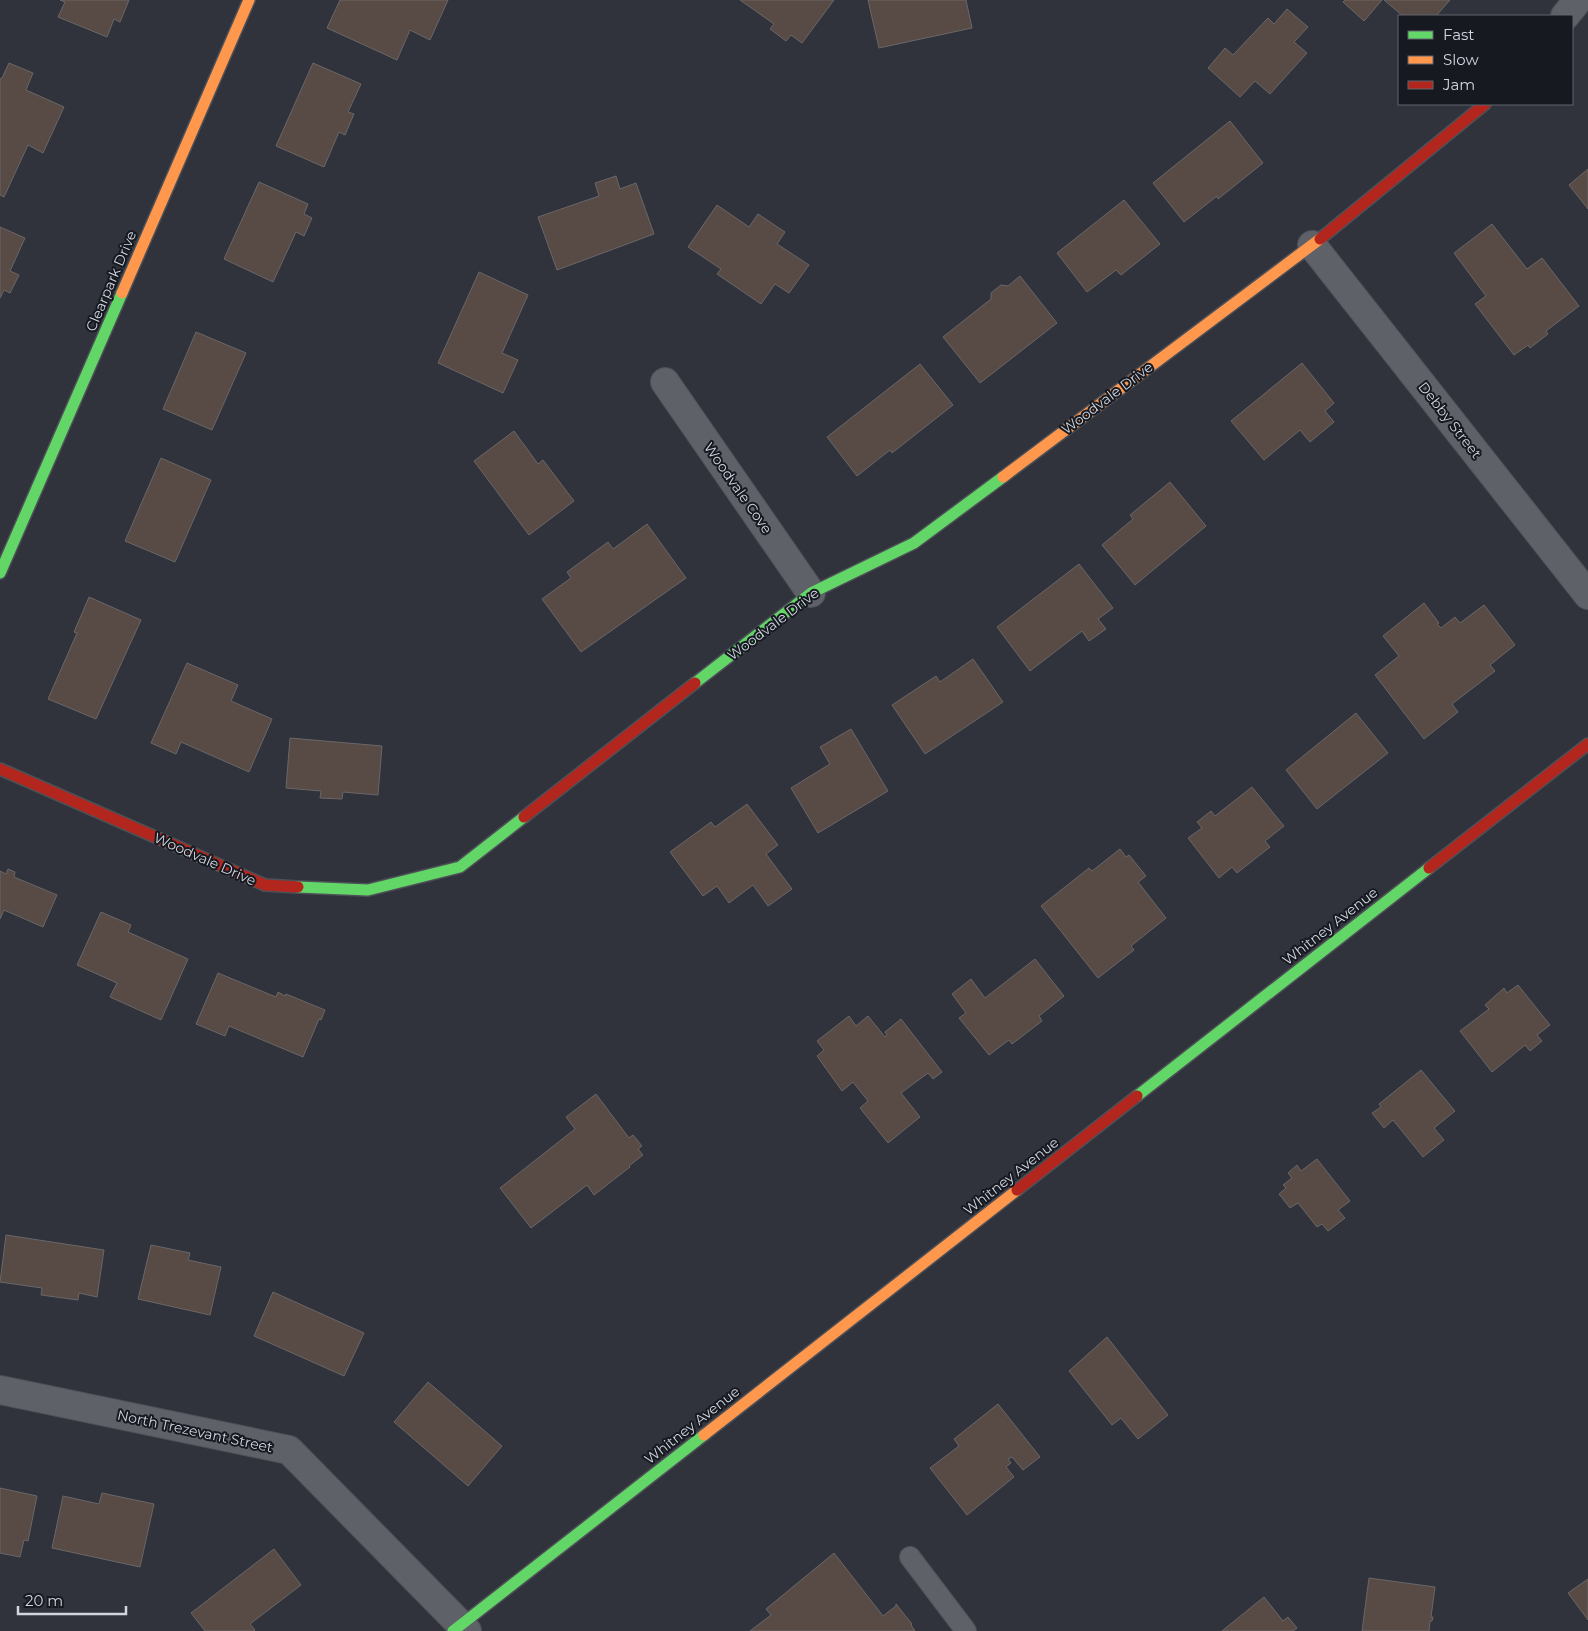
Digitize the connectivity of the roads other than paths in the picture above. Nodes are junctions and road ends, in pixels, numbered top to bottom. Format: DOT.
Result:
graph roads {
  1 [pos="249,0"];
  2 [pos="1578,0"];
  3 [pos="1566,15"];
  4 [pos="1484,105"];
  5 [pos="1312,245"];
  6 [pos="666,382"];
  7 [pos="0,573"];
  8 [pos="811,593"];
  9 [pos="1588,595"];
  10 [pos="1588,744"];
  11 [pos="0,769"];
  12 [pos="0,1390"];
  13 [pos="910,1557"];
  14 [pos="461,1629"];
  15 [pos="966,1631"];
  1 -- 7 [label="street, Clearpark Drive"];
  2 -- 3 [label="street"];
  4 -- 5 [label="street, Woodvale Drive"];
  5 -- 8 [label="street, Woodvale Drive"];
  5 -- 9 [label="street, Debby Street"];
  6 -- 8 [label="street, Woodvale Cove"];
  8 -- 11 [label="street, Woodvale Drive"];
  10 -- 14 [label="street, Whitney Avenue"];
  12 -- 14 [label="street, North Trezevant Street"];
  13 -- 15 [label="lane"];
}
